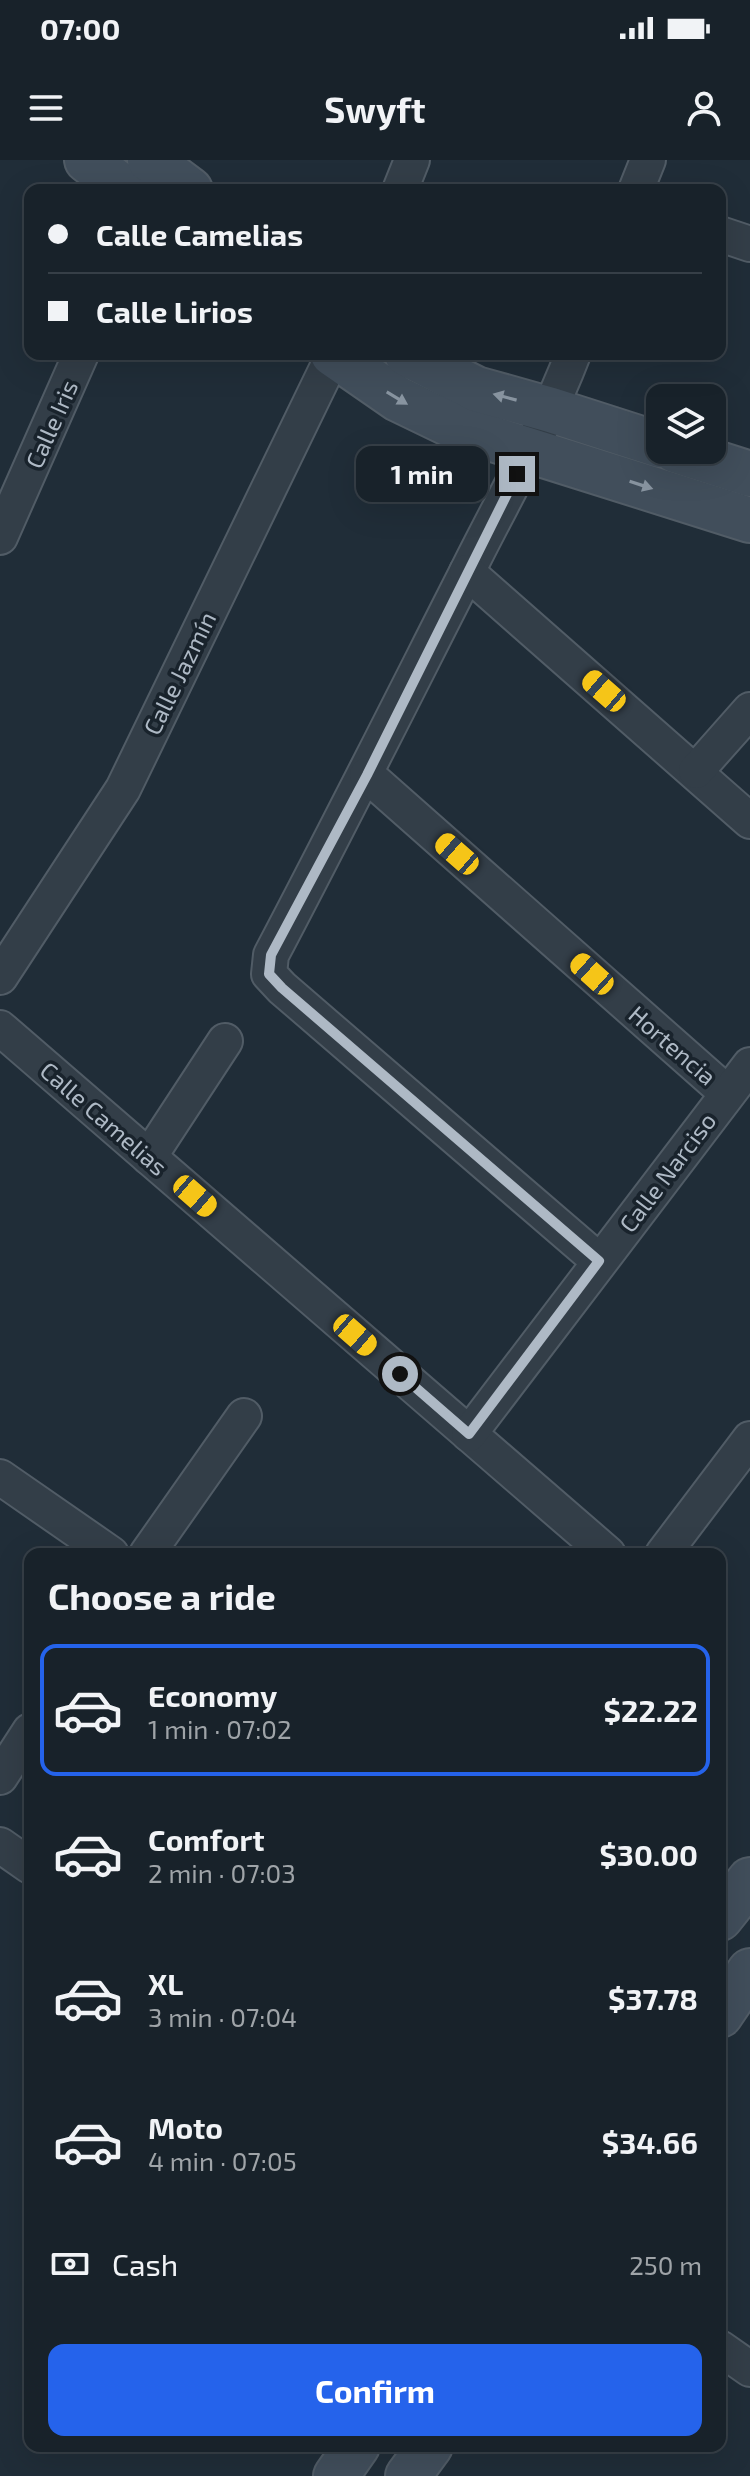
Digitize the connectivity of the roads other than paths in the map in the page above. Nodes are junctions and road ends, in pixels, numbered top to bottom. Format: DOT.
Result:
graph roads {
  1 [pos="87,160"];
  2 [pos="412,160"];
  3 [pos="648,160"];
  4 [pos="156,180"];
  5 [pos="402,184"];
  6 [pos="638,184"];
  7 [pos="726,236"];
  8 [pos="750,244"];
  9 [pos="78,360"];
  10 [pos="331,360"];
  11 [pos="343,360"];
  12 [pos="419,360"];
  13 [pos="571,360"];
  14 [pos="551,410"];
  15 [pos="646,441"];
  16 [pos="530,450"];
  17 [pos="719,464"];
  18 [pos="750,474"];
  19 [pos="750,520"];
  20 [pos="0,537"];
  21 [pos="467,572"];
  22 [pos="750,710"];
  23 [pos="696,771"];
  24 [pos="367,775"];
  25 [pos="750,821"];
  26 [pos="0,977"];
  27 [pos="0,1028"];
  28 [pos="225,1041"];
  29 [pos="750,1065"];
  30 [pos="727,1093"];
  31 [pos="149,1157"];
  32 [pos="599,1261"];
  33 [pos="244,1416"];
  34 [pos="469,1434"];
  35 [pos="750,1439"];
  36 [pos="0,1477"];
  37 [pos="102,1548"];
  38 [pos="151,1548"];
  39 [pos="601,1548"];
  40 [pos="668,1548"];
  41 [pos="24,1740"];
  42 [pos="0,1777"];
  43 [pos="0,1845"];
  44 [pos="24,1862"];
  45 [pos="750,1880"];
  46 [pos="726,1910"];
  47 [pos="726,2352"];
  48 [pos="750,2369"];
  49 [pos="353,2452"];
  50 [pos="336,2476"];
  1 -- 4 [label="street"];
  2 -- 5 [label="street"];
  3 -- 6 [label="street"];
  7 -- 8 [label="street"];
  9 -- 20 [label="street, Calle Iris"];
  10 -- 26 [label="street, Calle Jazmín"];
  11 -- 16 [label="street, one-way"];
  14 -- 12 [label="street, one-way"];
  13 -- 14 [label="street"];
  14 -- 15 [label="street"];
  14 -- 16 [label="street"];
  16 -- 19 [label="street, one-way"];
  16 -- 21 [label="street"];
  17 -- 18 [label="street"];
  21 -- 23 [label="street"];
  21 -- 24 [label="street"];
  22 -- 23 [label="street"];
  23 -- 25 [label="street"];
  24 -- 30 [label="street, Hortencia"];
  24 -- 32 [label="street"];
  27 -- 31 [label="street, Calle Camelias"];
  28 -- 31 [label="street"];
  29 -- 30 [label="street, Calle Narciso"];
  30 -- 32 [label="street, Calle Narciso"];
  31 -- 34 [label="street, Calle Camelias"];
  32 -- 34 [label="street, Calle Narciso"];
  33 -- 38 [label="street"];
  34 -- 39 [label="street, Calle Camelias"];
  35 -- 40 [label="street"];
  36 -- 37 [label="street"];
  41 -- 42 [label="street"];
  43 -- 44 [label="street"];
  45 -- 46 [label="street"];
  47 -- 48 [label="street"];
  49 -- 50 [label="street"];
}
